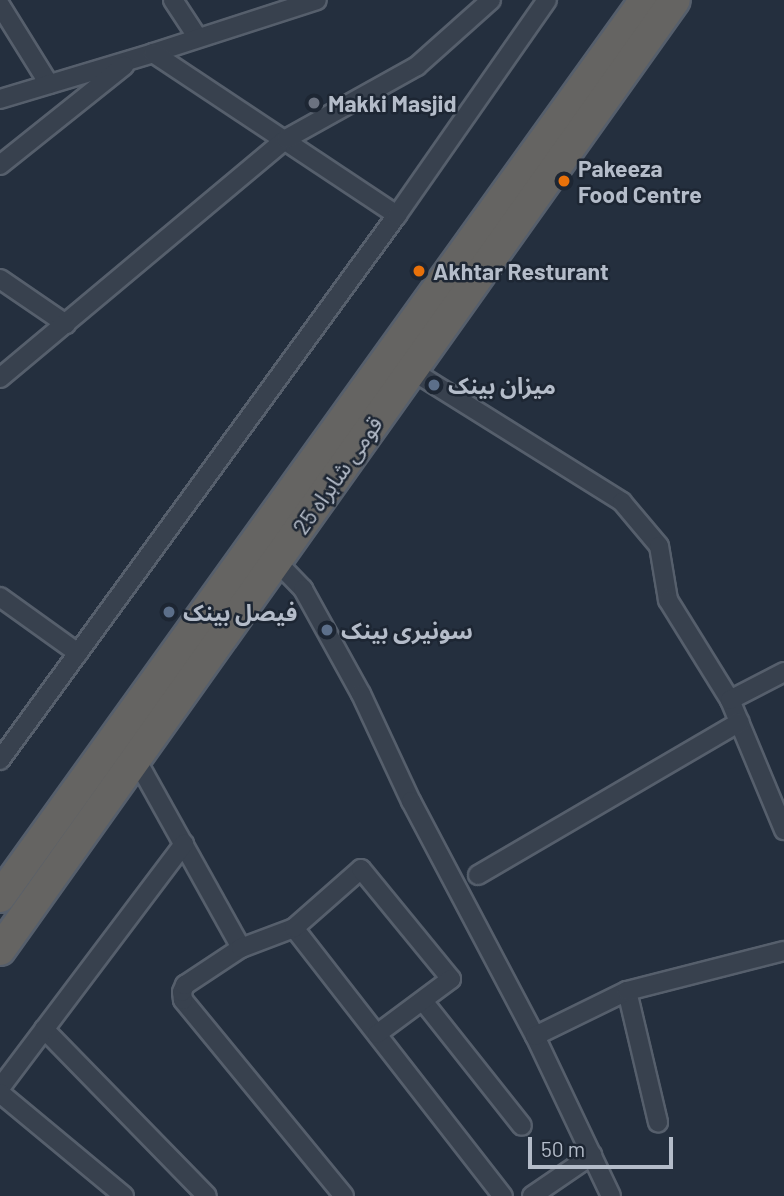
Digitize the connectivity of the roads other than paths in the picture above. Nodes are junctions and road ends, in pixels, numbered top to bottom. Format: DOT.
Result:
graph roads {
  1 [pos="173,0"];
  2 [pos="317,0"];
  3 [pos="491,0"];
  4 [pos="547,0"];
  5 [pos="645,0"];
  6 [pos="675,0"];
  7 [pos="0,5"];
  8 [pos="270,7"];
  9 [pos="198,38"];
  10 [pos="153,54"];
  11 [pos="132,60"];
  12 [pos="49,84"];
  13 [pos="0,99"];
  14 [pos="286,139"];
  15 [pos="0,165"];
  16 [pos="397,215"];
  17 [pos="0,279"];
  18 [pos="66,324"];
  19 [pos="411,370"];
  20 [pos="0,378"];
  21 [pos="276,561"];
  22 [pos="0,597"];
  23 [pos="78,653"];
  24 [pos="784,672"];
  25 [pos="730,701"];
  26 [pos="740,722"];
  27 [pos="136,759"];
  28 [pos="0,760"];
  29 [pos="784,830"];
  30 [pos="184,844"];
  31 [pos="478,875"];
  32 [pos="0,897"];
  33 [pos="294,928"];
  34 [pos="241,948"];
  35 [pos="0,950"];
  36 [pos="784,951"];
  37 [pos="627,991"];
  38 [pos="423,1001"];
  39 [pos="44,1029"];
  40 [pos="377,1034"];
  41 [pos="536,1036"];
  42 [pos="0,1087"];
  43 [pos="0,1093"];
  44 [pos="658,1122"];
  45 [pos="522,1126"];
  46 [pos="592,1155"];
  47 [pos="124,1196"];
  48 [pos="207,1196"];
  49 [pos="344,1196"];
  50 [pos="503,1196"];
  51 [pos="532,1196"];
  52 [pos="611,1196"];
  1 -- 9 [label="street"];
  2 -- 8 [label="street"];
  3 -- 14 [label="street"];
  4 -- 16 [label="street"];
  5 -- 32 [label="highway, قومی شاہراہ 25"];
  6 -- 19 [label="highway, قومی شاہراہ 25"];
  7 -- 12 [label="street"];
  8 -- 9 [label="street"];
  9 -- 10 [label="street"];
  10 -- 11 [label="street"];
  10 -- 14 [label="street"];
  11 -- 12 [label="street"];
  11 -- 15 [label="street"];
  12 -- 13 [label="street"];
  14 -- 16 [label="street"];
  14 -- 18 [label="street"];
  16 -- 23 [label="street"];
  17 -- 18 [label="street"];
  18 -- 20 [label="street"];
  19 -- 21 [label="highway, قومی شاہراہ 25"];
  19 -- 25 [label="street"];
  21 -- 27 [label="highway, قومی شاہراہ 25"];
  21 -- 41 [label="street"];
  22 -- 23 [label="street"];
  23 -- 28 [label="street"];
  24 -- 25 [label="street"];
  25 -- 26 [label="street"];
  26 -- 29 [label="street"];
  26 -- 31 [label="street"];
  27 -- 30 [label="street"];
  27 -- 35 [label="highway, قومی شاہراہ 25"];
  30 -- 34 [label="street"];
  30 -- 39 [label="street"];
  33 -- 34 [label="street"];
  33 -- 38 [label="street"];
  33 -- 40 [label="street"];
  34 -- 49 [label="street"];
  36 -- 37 [label="street"];
  37 -- 41 [label="street"];
  37 -- 44 [label="street"];
  38 -- 40 [label="street"];
  38 -- 45 [label="street"];
  39 -- 42 [label="street"];
  39 -- 48 [label="street"];
  40 -- 50 [label="street"];
  41 -- 46 [label="street"];
  43 -- 47 [label="street"];
  46 -- 51 [label="street"];
  46 -- 52 [label="street"];
}
